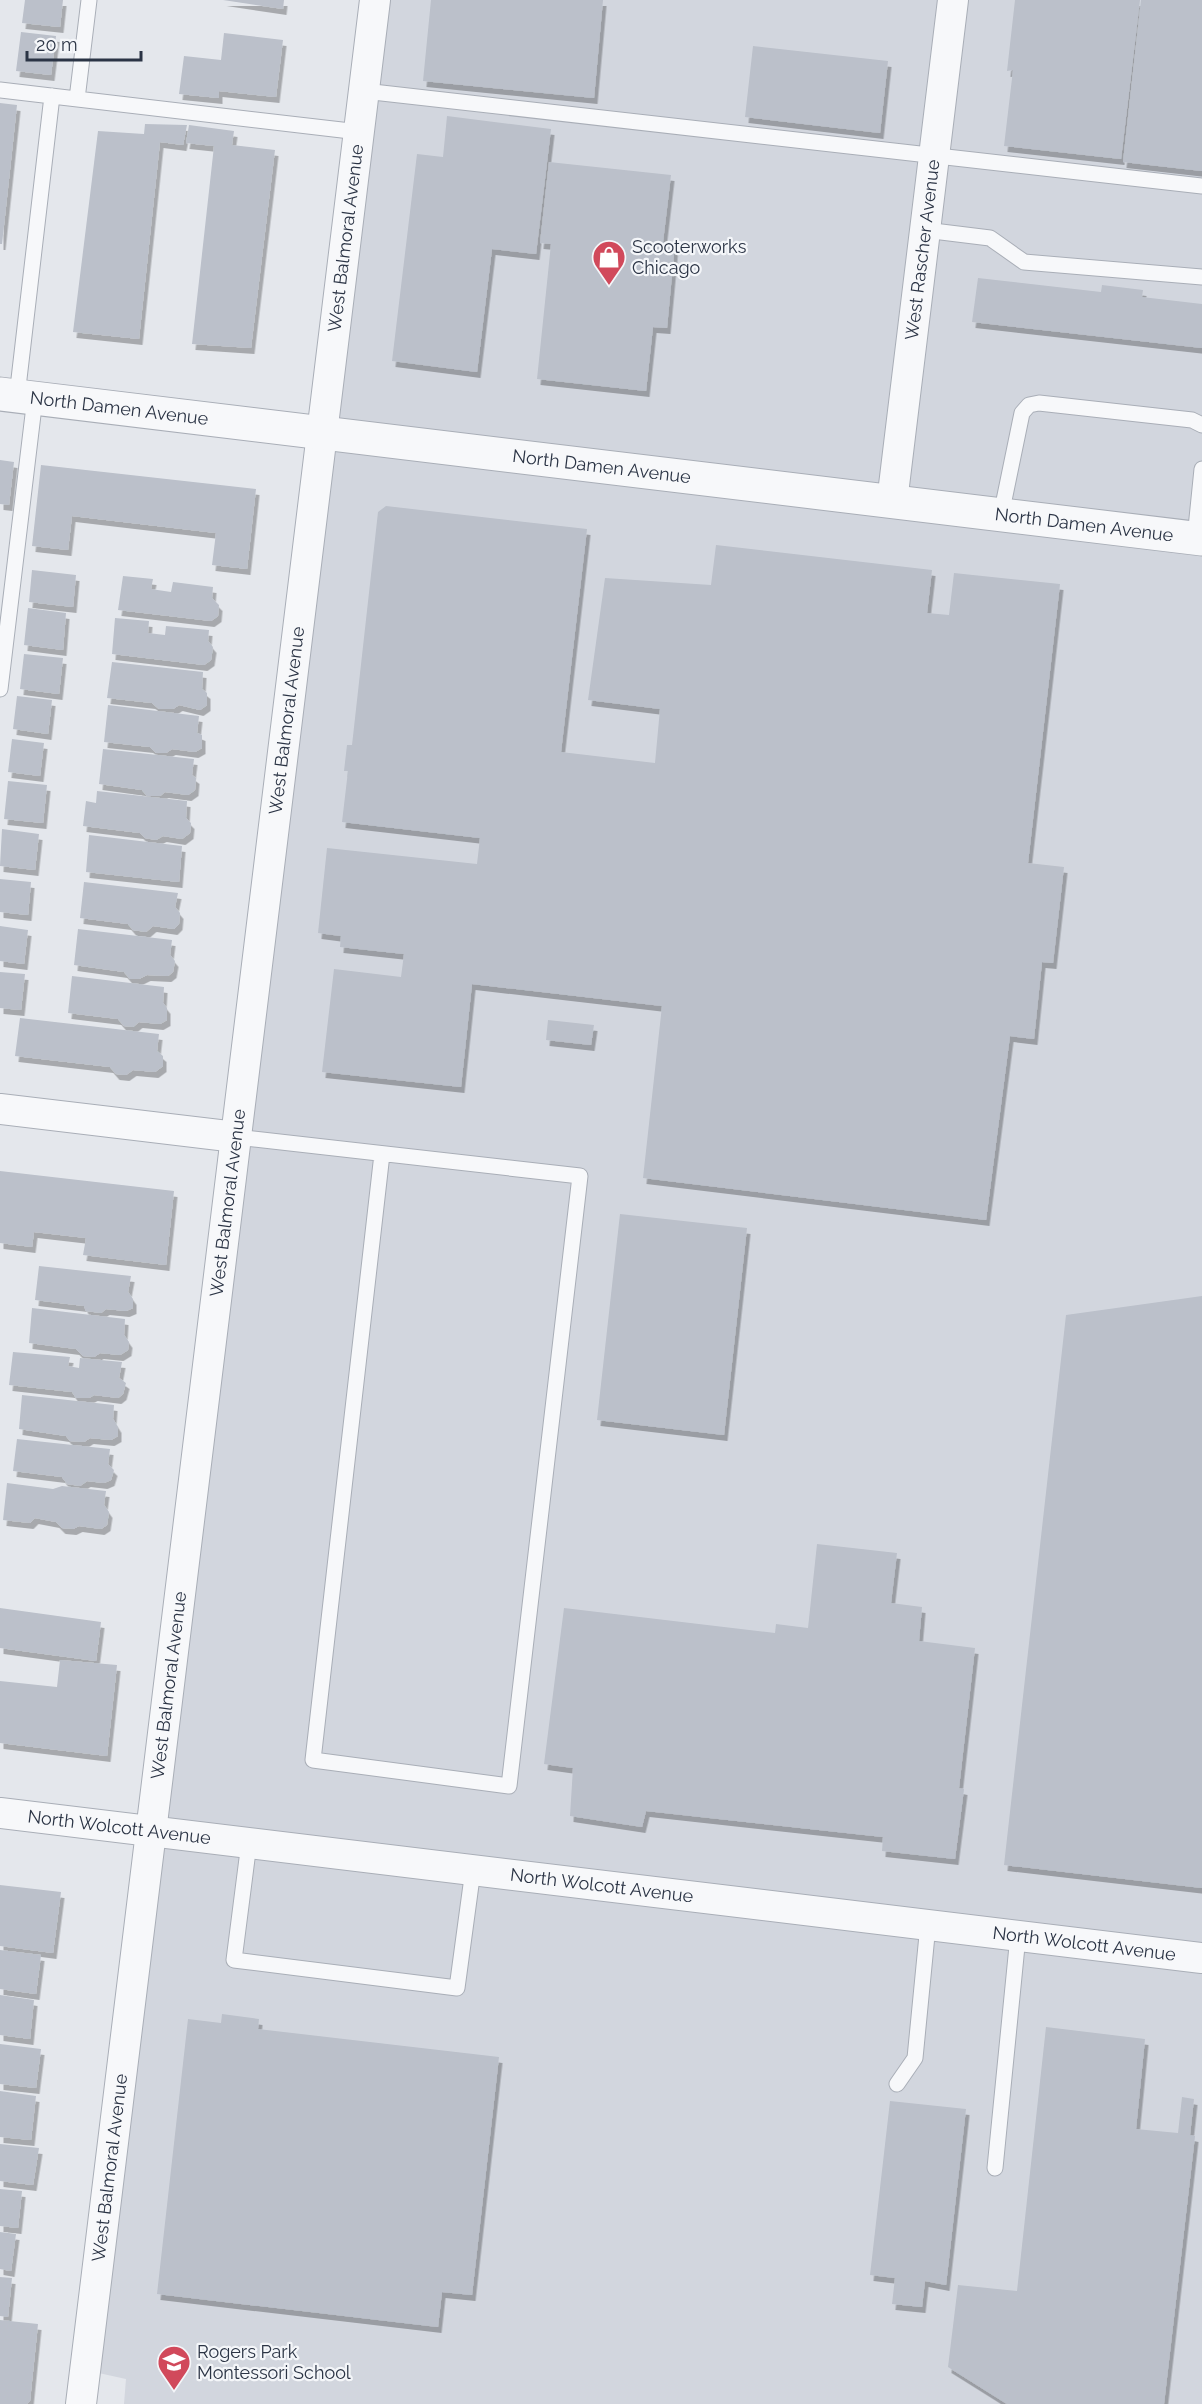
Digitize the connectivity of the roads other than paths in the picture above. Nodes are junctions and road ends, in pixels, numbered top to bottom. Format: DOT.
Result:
graph roads {
  1 [pos="89,0"];
  2 [pos="375,0"];
  3 [pos="953,0"];
  4 [pos="0,90"];
  5 [pos="364,91"];
  6 [pos="52,96"];
  7 [pos="77,99"];
  8 [pos="359,132"];
  9 [pos="934,155"];
  10 [pos="1202,186"];
  11 [pos="925,230"];
  12 [pos="1202,277"];
  13 [pos="17,396"];
  14 [pos="1202,425"];
  15 [pos="322,433"];
  16 [pos="1202,469"];
  17 [pos="892,502"];
  18 [pos="1001,515"];
  19 [pos="1199,539"];
  20 [pos="0,689"];
  21 [pos="0,1109"];
  22 [pos="236,1137"];
  23 [pos="382,1154"];
  24 [pos="0,1813"];
  25 [pos="151,1832"];
  26 [pos="249,1843"];
  27 [pos="473,1870"];
  28 [pos="928,1925"];
  29 [pos="1018,1936"];
  30 [pos="1202,1958"];
  31 [pos="897,2084"];
  32 [pos="995,2168"];
  33 [pos="81,2404"];
  1 -- 7 [label="lane"];
  2 -- 5 [label="street, West Balmoral Avenue"];
  3 -- 9 [label="street, West Rascher Avenue"];
  4 -- 6 [label="lane"];
  5 -- 8 [label="street, West Balmoral Avenue"];
  5 -- 9 [label="lane"];
  6 -- 7 [label="lane"];
  6 -- 13 [label="lane"];
  7 -- 8 [label="lane"];
  8 -- 15 [label="street, West Balmoral Avenue"];
  9 -- 10 [label="lane"];
  9 -- 11 [label="street, West Rascher Avenue"];
  11 -- 12 [label="lane"];
  11 -- 17 [label="street, West Rascher Avenue"];
  13 -- 15 [label="street, North Damen Avenue"];
  13 -- 20 [label="lane"];
  14 -- 18 [label="lane"];
  15 -- 17 [label="street, North Damen Avenue"];
  15 -- 22 [label="street, West Balmoral Avenue"];
  16 -- 19 [label="lane"];
  17 -- 18 [label="street, North Damen Avenue"];
  18 -- 19 [label="street, North Damen Avenue"];
  21 -- 22 [label="street"];
  22 -- 23 [label="lane"];
  22 -- 25 [label="street, West Balmoral Avenue"];
  23 -- 23 [label="lane"];
  24 -- 25 [label="street, North Wolcott Avenue"];
  25 -- 26 [label="street, North Wolcott Avenue"];
  25 -- 33 [label="street, West Balmoral Avenue"];
  26 -- 27 [label="street, North Wolcott Avenue"];
  26 -- 27 [label="lane"];
  27 -- 28 [label="street, North Wolcott Avenue"];
  28 -- 29 [label="street, North Wolcott Avenue"];
  28 -- 31 [label="lane"];
  29 -- 30 [label="street, North Wolcott Avenue"];
  29 -- 32 [label="lane"];
}
